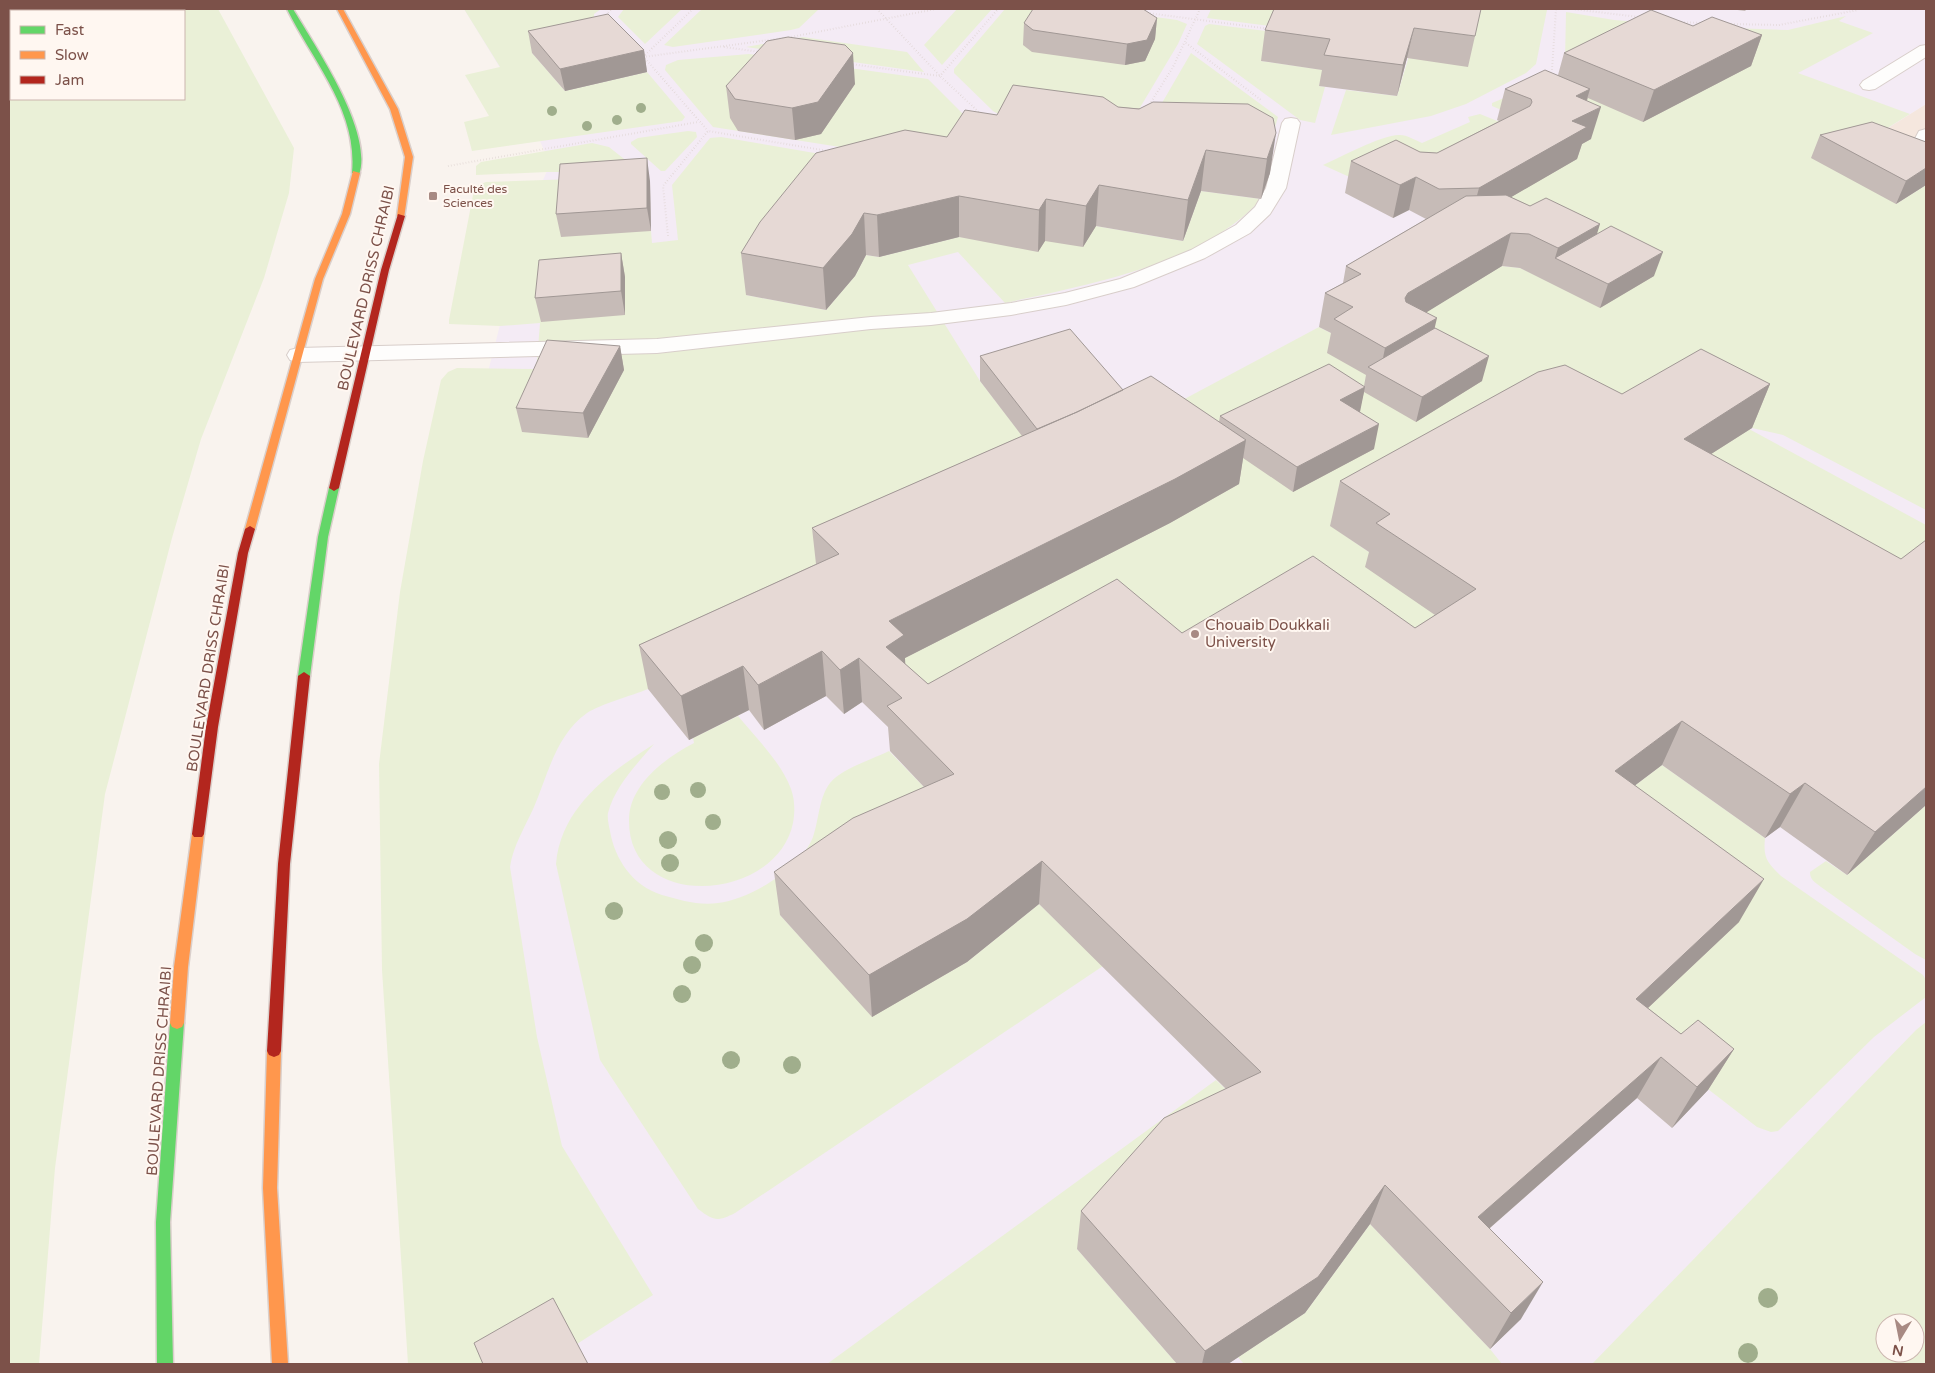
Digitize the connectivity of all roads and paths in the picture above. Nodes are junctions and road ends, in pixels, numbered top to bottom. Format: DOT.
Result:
graph roads {
  1 [pos="290,9"];
  2 [pos="340,9"];
  3 [pos="612,9"];
  4 [pos="693,9"];
  5 [pos="877,9"];
  6 [pos="936,9"];
  7 [pos="998,9"];
  8 [pos="1200,9"];
  9 [pos="1556,9"];
  10 [pos="1572,9"];
  11 [pos="1858,10"];
  12 [pos="1144,12"];
  13 [pos="1639,17"];
  14 [pos="1196,18"];
  15 [pos="888,20"];
  16 [pos="1676,22"];
  17 [pos="610,23"];
  18 [pos="1711,23"];
  19 [pos="1721,23"];
  20 [pos="1273,29"];
  21 [pos="1186,43"];
  22 [pos="724,48"];
  23 [pos="637,50"];
  24 [pos="1926,50"];
  25 [pos="761,52"];
  26 [pos="643,56"];
  27 [pos="846,64"];
  28 [pos="1552,70"];
  29 [pos="940,76"];
  30 [pos="1869,85"];
  31 [pos="1143,114"];
  32 [pos="986,118"];
  33 [pos="698,122"];
  34 [pos="1291,123"];
  35 [pos="708,131"];
  36 [pos="1926,135"];
  37 [pos="836,152"];
  38 [pos="1926,154"];
  39 [pos="407,174"];
  40 [pos="668,236"];
  41 [pos="367,354"];
  42 [pos="298,355"];
  43 [pos="165,1364"];
  44 [pos="280,1364"];
  1 -- 42 [label="main road, BOULEVARD DRISS CHRAIBI"];
  2 -- 39 [label="main road, BOULEVARD DRISS CHRAIBI"];
  3 -- 17 [label="path"];
  4 -- 26 [label="path"];
  5 -- 15 [label="path"];
  6 -- 15 [label="path"];
  7 -- 29 [label="path"];
  8 -- 14 [label="path"];
  9 -- 28 [label="path"];
  10 -- 13 [label="path"];
  11 -- 19 [label="path"];
  12 -- 14 [label="path"];
  14 -- 20 [label="path"];
  14 -- 21 [label="path"];
  15 -- 22 [label="path"];
  15 -- 29 [label="path"];
  16 -- 18 [label="path"];
  21 -- 31 [label="path"];
  21 -- 34 [label="path"];
  22 -- 25 [label="path"];
  22 -- 26 [label="path"];
  23 -- 26 [label="path"];
  24 -- 30 [label="street"];
  26 -- 33 [label="path"];
  27 -- 29 [label="path"];
  29 -- 32 [label="path"];
  33 -- 35 [label="path"];
  33 -- 39 [label="path"];
  34 -- 41 [label="street"];
  35 -- 37 [label="path"];
  35 -- 40 [label="path"];
  36 -- 38 [label="street"];
  39 -- 41 [label="main road, BOULEVARD DRISS CHRAIBI"];
  41 -- 42 [label="street"];
  41 -- 44 [label="main road, BOULEVARD DRISS CHRAIBI"];
  42 -- 43 [label="main road, BOULEVARD DRISS CHRAIBI"];
}
